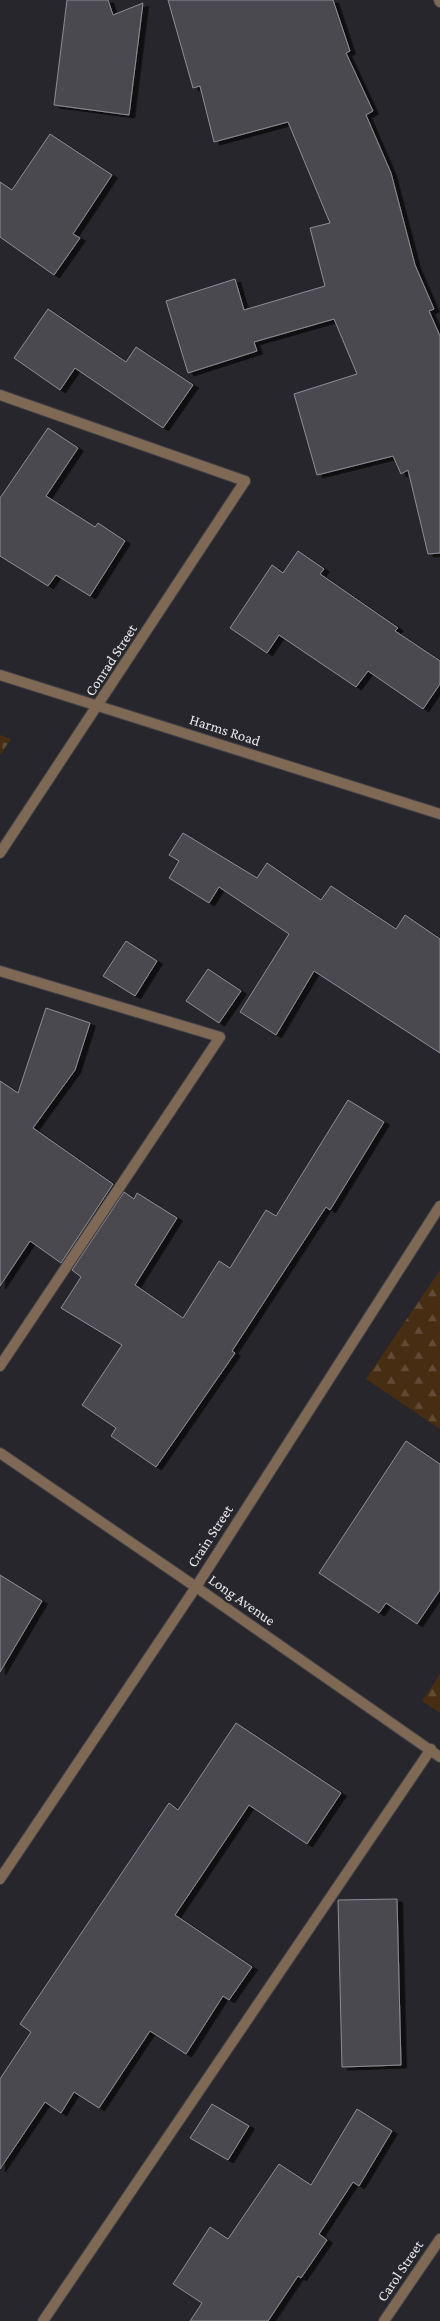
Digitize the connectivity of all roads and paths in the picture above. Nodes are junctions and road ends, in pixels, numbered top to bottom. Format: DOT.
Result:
graph roads {
  1 [pos="0,395"];
  2 [pos="0,675"];
  3 [pos="98,706"];
  4 [pos="440,814"];
  5 [pos="0,853"];
  6 [pos="0,971"];
  7 [pos="440,1206"];
  8 [pos="0,1366"];
  9 [pos="0,1453"];
  10 [pos="196,1587"];
  11 [pos="430,1749"];
  12 [pos="440,1758"];
  13 [pos="0,1878"];
  14 [pos="440,2238"];
  15 [pos="43,2321"];
  16 [pos="384,2321"];
  1 -- 3 [label="street, Conrad Street"];
  2 -- 3 [label="street, Harms Road"];
  3 -- 4 [label="street, Harms Road"];
  3 -- 5 [label="street, Conrad Street"];
  6 -- 8 [label="street"];
  7 -- 10 [label="street, Crain Street"];
  9 -- 10 [label="street, Long Avenue"];
  10 -- 11 [label="street, Long Avenue"];
  10 -- 13 [label="street, Crain Street"];
  11 -- 12 [label="street, Long Avenue"];
  11 -- 15 [label="street"];
  14 -- 16 [label="street, Carol Street"];
}
